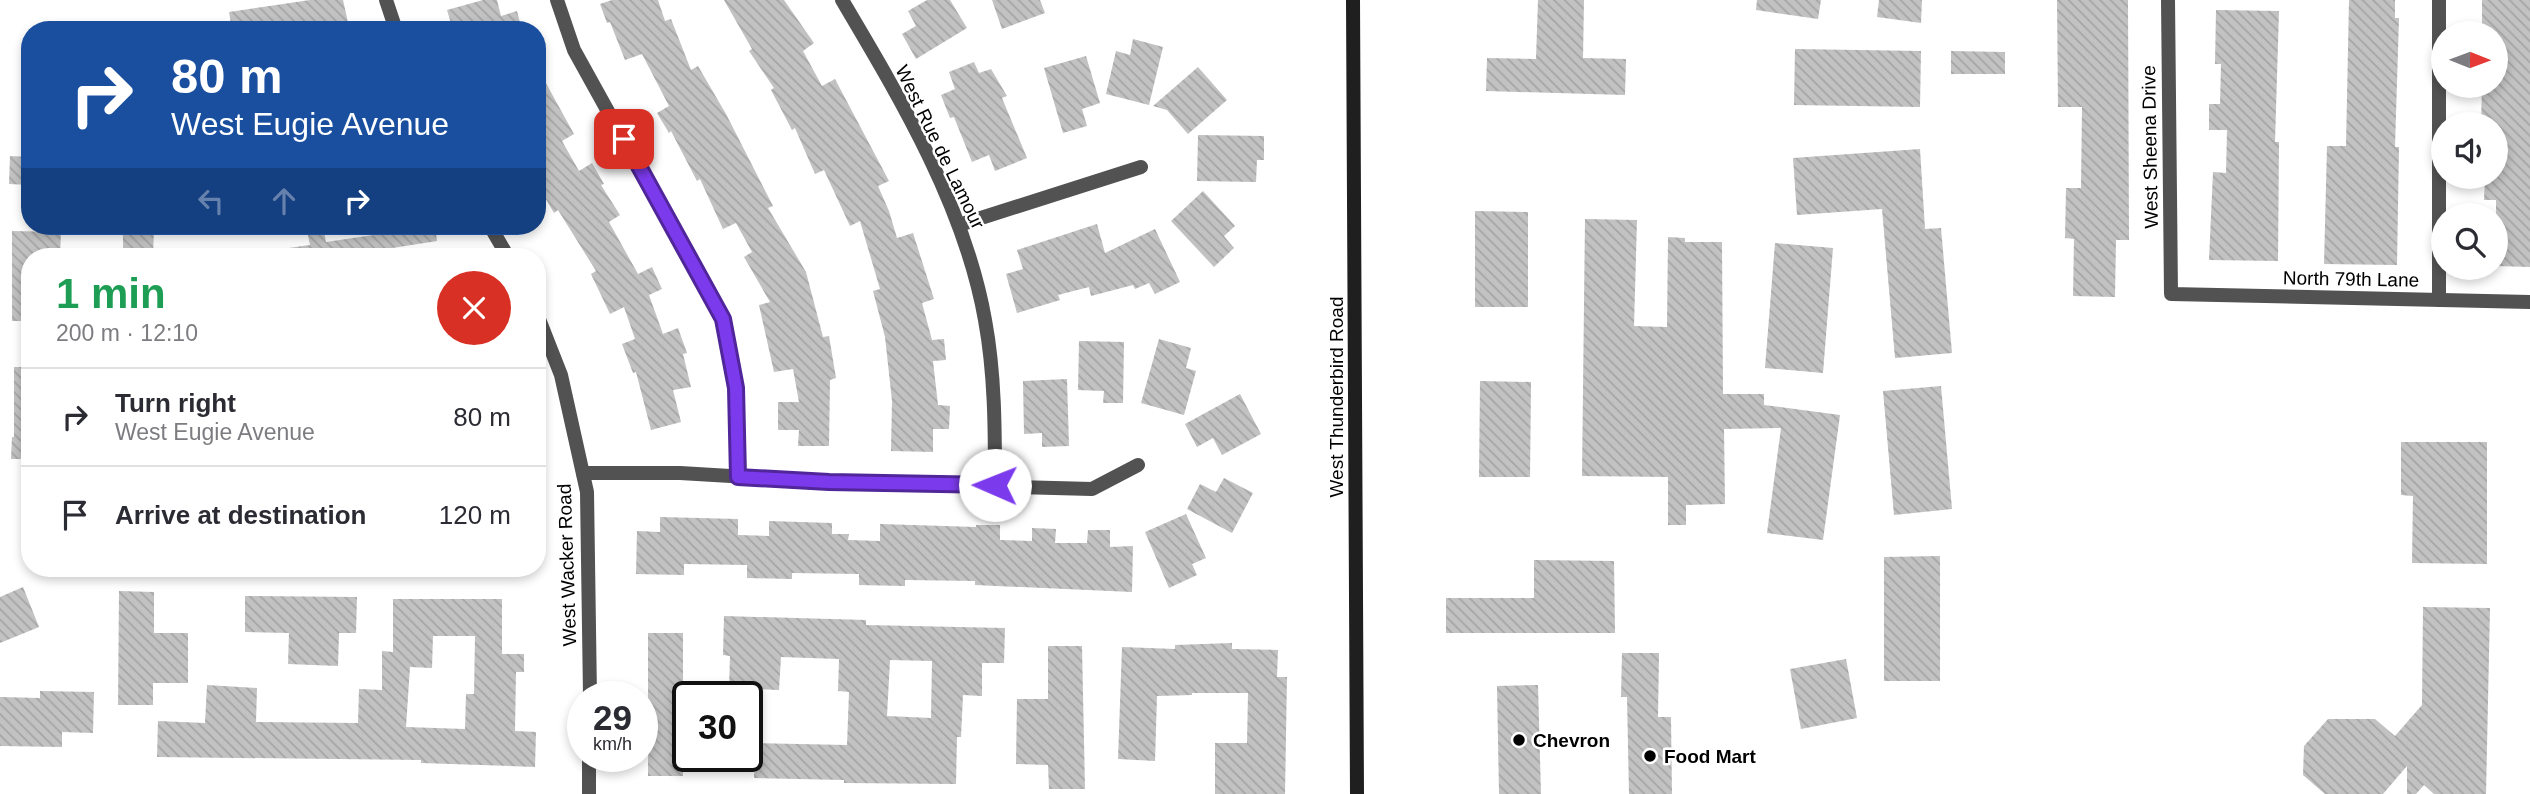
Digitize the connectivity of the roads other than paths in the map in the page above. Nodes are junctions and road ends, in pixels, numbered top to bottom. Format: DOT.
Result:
graph roads {
  1 [pos="386,0"];
  2 [pos="557,0"];
  3 [pos="1353,0"];
  4 [pos="2168,0"];
  5 [pos="2439,0"];
  6 [pos="847,2"];
  7 [pos="393,21"];
  8 [pos="1141,167"];
  9 [pos="960,225"];
  10 [pos="2171,294"];
  11 [pos="2439,300"];
  12 [pos="2530,302"];
  13 [pos="546,336"];
  14 [pos="1138,466"];
  15 [pos="583,473"];
  16 [pos="738,477"];
  17 [pos="995,485"];
  18 [pos="590,681"];
  19 [pos="589,772"];
  20 [pos="589,794"];
  21 [pos="1357,794"];
  1 -- 7 [label="street"];
  2 -- 16 [label="street"];
  3 -- 21 [label="main road, West Thunderbird Road"];
  4 -- 10 [label="street, West Sheena Drive"];
  5 -- 11 [label="street"];
  6 -- 9 [label="street, West Rue de Lamour"];
  8 -- 9 [label="street"];
  9 -- 17 [label="street, West Rue de Lamour"];
  10 -- 11 [label="street, North 79th Lane"];
  11 -- 12 [label="street, North 79th Lane"];
  13 -- 15 [label="street, West Wacker Road"];
  14 -- 17 [label="street"];
  15 -- 16 [label="street"];
  15 -- 18 [label="street, West Wacker Road"];
  16 -- 17 [label="street"];
  19 -- 20 [label="street"];
}
